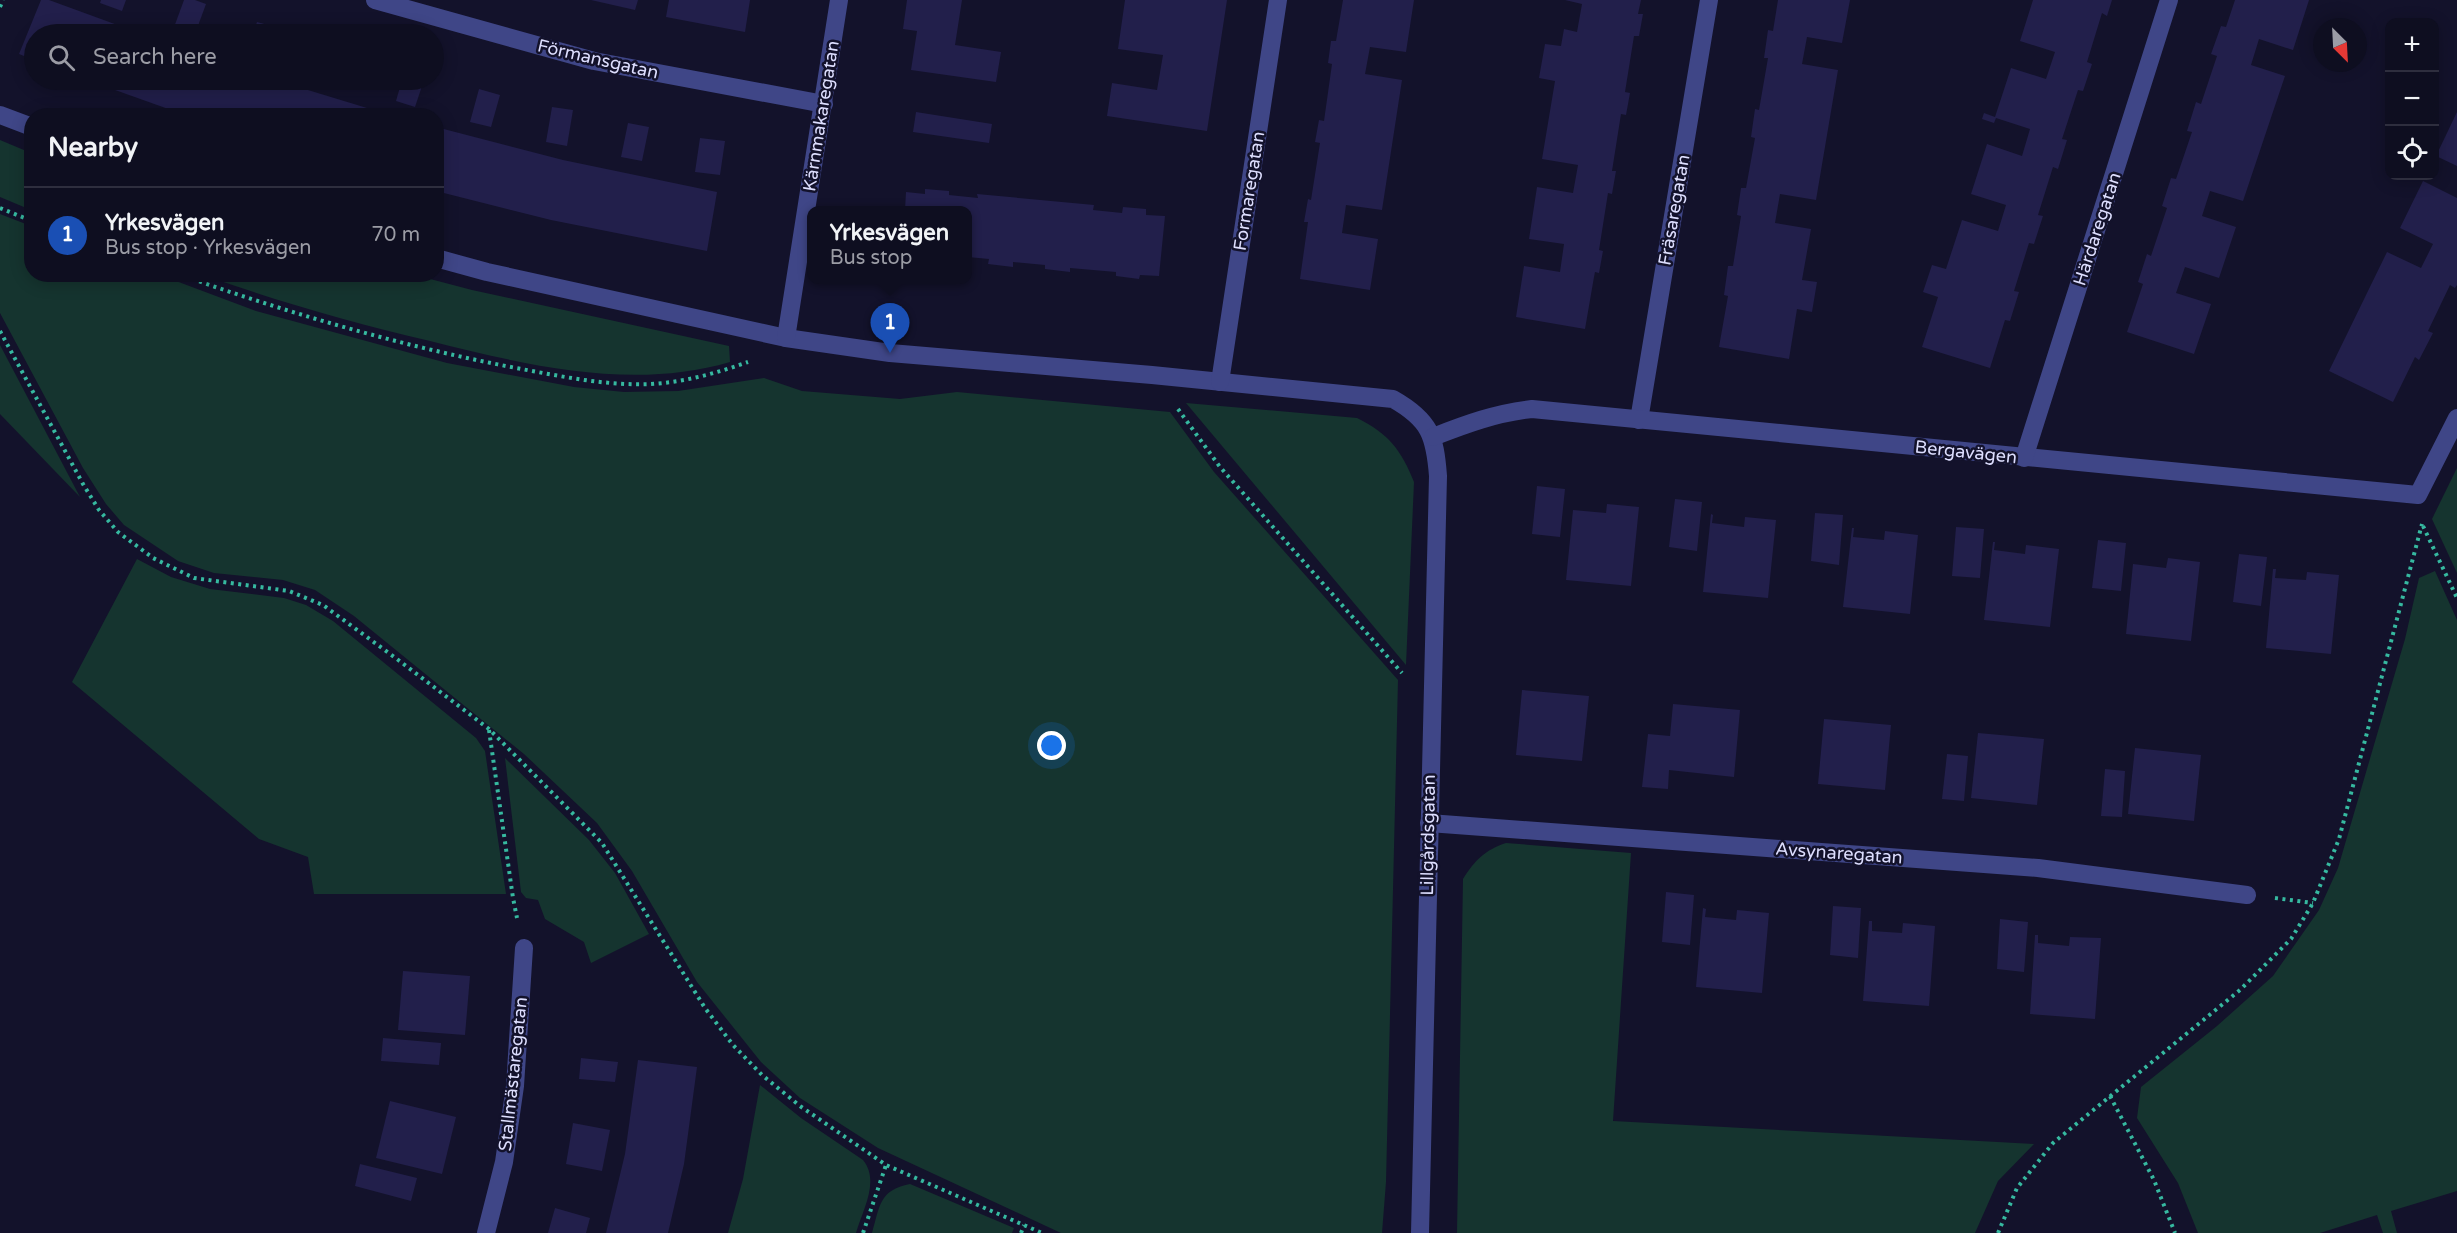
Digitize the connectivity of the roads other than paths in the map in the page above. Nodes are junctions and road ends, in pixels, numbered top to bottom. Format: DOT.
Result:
graph roads {
  1 [pos="375,0"];
  2 [pos="839,0"];
  3 [pos="1278,0"];
  4 [pos="1709,0"];
  5 [pos="2169,0"];
  6 [pos="824,104"];
  7 [pos="0,115"];
  8 [pos="24,124"];
  9 [pos="807,206"];
  10 [pos="807,209"];
  11 [pos="444,260"];
  12 [pos="786,338"];
  13 [pos="1220,382"];
  14 [pos="2457,418"];
  15 [pos="1639,420"];
  16 [pos="1433,437"];
  17 [pos="2024,458"];
  18 [pos="1428,823"];
  19 [pos="2247,895"];
  20 [pos="524,948"];
  21 [pos="486,1233"];
  22 [pos="1420,1233"];
  1 -- 6 [label="street, Förmansgatan"];
  2 -- 6 [label="street, Kärnmakaregatan"];
  3 -- 13 [label="street, Formaregatan"];
  4 -- 15 [label="street, Fräsaregatan"];
  5 -- 17 [label="street, Härdaregatan"];
  6 -- 9 [label="street, Kärnmakaregatan"];
  7 -- 8 [label="street"];
  10 -- 12 [label="street, Kärnmakaregatan"];
  11 -- 12 [label="street"];
  12 -- 13 [label="street"];
  13 -- 16 [label="street"];
  14 -- 17 [label="street, Bergavägen"];
  15 -- 16 [label="street, Bergavägen"];
  15 -- 17 [label="street, Bergavägen"];
  16 -- 18 [label="street, Lillgårdsgatan"];
  18 -- 19 [label="street, Avsynaregatan"];
  18 -- 22 [label="street, Lillgårdsgatan"];
  20 -- 21 [label="street, Stallmästaregatan"];
}
